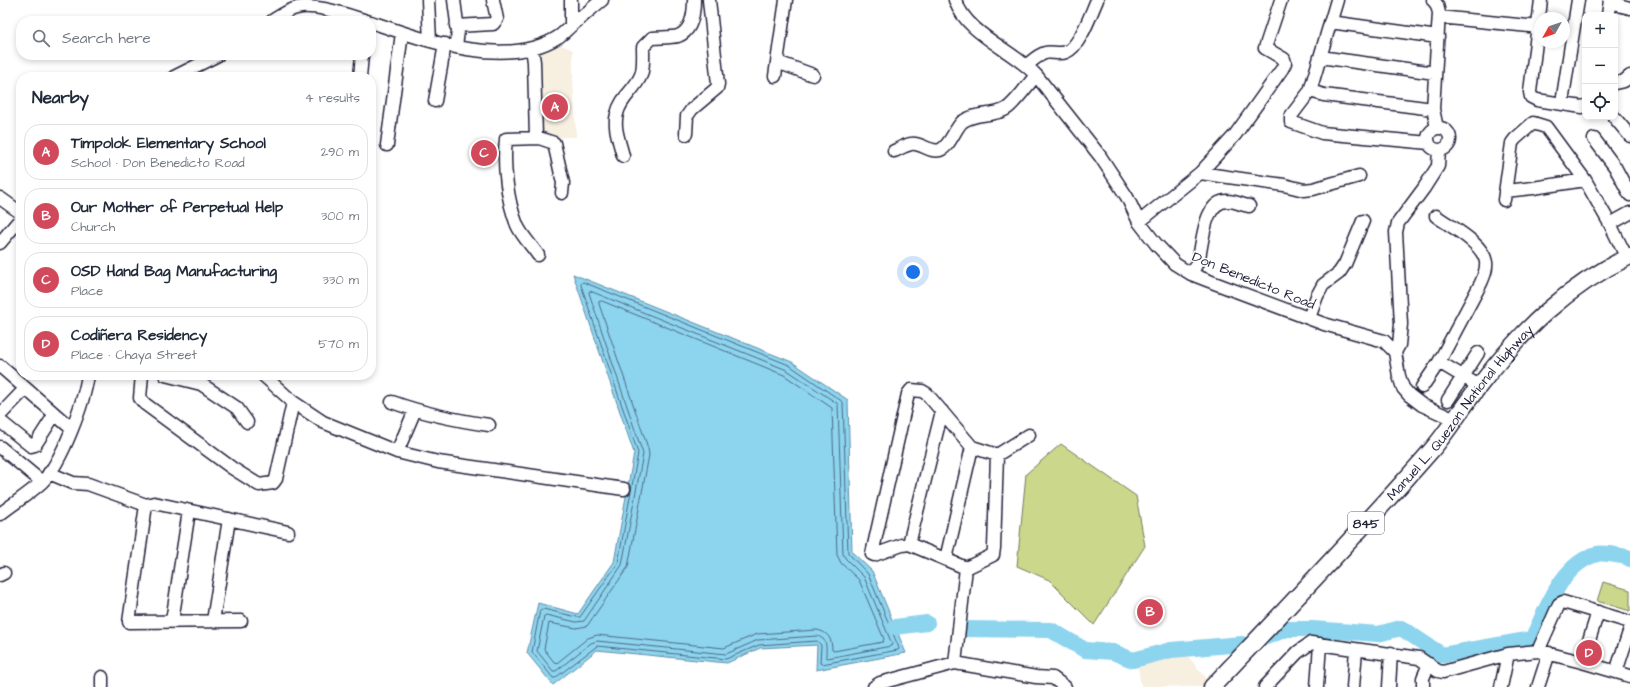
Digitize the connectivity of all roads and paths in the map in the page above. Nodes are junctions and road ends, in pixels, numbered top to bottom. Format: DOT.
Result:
graph roads {
  1 [pos="428,0"];
  2 [pos="454,0"];
  3 [pos="493,0"];
  4 [pos="571,0"];
  5 [pos="602,0"];
  6 [pos="694,0"];
  7 [pos="709,0"];
  8 [pos="786,0"];
  9 [pos="956,0"];
  10 [pos="1097,0"];
  11 [pos="1281,0"];
  12 [pos="1337,0"];
  13 [pos="1433,0"];
  14 [pos="1541,0"];
  15 [pos="1578,0"];
  16 [pos="1611,0"];
  17 [pos="297,4"];
  18 [pos="1630,8"];
  19 [pos="1540,12"];
  20 [pos="1609,12"];
  21 [pos="279,16"];
  22 [pos="352,16"];
  23 [pos="1439,17"];
  24 [pos="1330,22"];
  25 [pos="376,24"];
  26 [pos="456,26"];
  27 [pos="571,26"];
  28 [pos="1534,26"];
  29 [pos="402,33"];
  30 [pos="1438,37"];
  31 [pos="430,41"];
  32 [pos="450,45"];
  33 [pos="532,48"];
  34 [pos="1536,48"];
  35 [pos="1320,57"];
  36 [pos="208,60"];
  37 [pos="362,60"];
  38 [pos="777,62"];
  39 [pos="1027,65"];
  40 [pos="184,72"];
  41 [pos="360,72"];
  42 [pos="1435,73"];
  43 [pos="813,75"];
  44 [pos="1036,75"];
  45 [pos="775,76"];
  46 [pos="1630,76"];
  47 [pos="1618,82"];
  48 [pos="1310,91"];
  49 [pos="435,102"];
  50 [pos="1562,103"];
  51 [pos="1582,108"];
  52 [pos="1433,109"];
  53 [pos="1617,120"];
  54 [pos="1437,128"];
  55 [pos="686,134"];
  56 [pos="1630,136"];
  57 [pos="536,138"];
  58 [pos="1594,139"];
  59 [pos="387,145"];
  60 [pos="1434,147"];
  61 [pos="894,151"];
  62 [pos="623,156"];
  63 [pos="1200,173"];
  64 [pos="1359,176"];
  65 [pos="1584,180"];
  66 [pos="562,193"];
  67 [pos="1630,195"];
  68 [pos="0,198"];
  69 [pos="1249,206"];
  70 [pos="16,209"];
  71 [pos="1630,214"];
  72 [pos="1436,216"];
  73 [pos="1362,220"];
  74 [pos="1139,222"];
  75 [pos="16,224"];
  76 [pos="1610,224"];
  77 [pos="0,243"];
  78 [pos="538,255"];
  79 [pos="1628,257"];
  80 [pos="1192,274"];
  81 [pos="1309,318"];
  82 [pos="1395,352"];
  83 [pos="1478,353"];
  84 [pos="1439,362"];
  85 [pos="0,366"];
  86 [pos="1463,376"];
  87 [pos="87,380"];
  88 [pos="142,380"];
  89 [pos="185,380"];
  90 [pos="268,380"];
  91 [pos="1478,386"];
  92 [pos="1422,387"];
  93 [pos="25,389"];
  94 [pos="1448,400"];
  95 [pos="294,402"];
  96 [pos="392,402"];
  97 [pos="415,410"];
  98 [pos="942,411"];
  99 [pos="55,414"];
  100 [pos="0,415"];
  101 [pos="1455,420"];
  102 [pos="0,421"];
  103 [pos="247,422"];
  104 [pos="489,426"];
  105 [pos="72,429"];
  106 [pos="1029,435"];
  107 [pos="0,447"];
  108 [pos="972,447"];
  109 [pos="397,452"];
  110 [pos="997,455"];
  111 [pos="48,474"];
  112 [pos="624,489"];
  113 [pos="146,505"];
  114 [pos="189,511"];
  115 [pos="0,514"];
  116 [pos="229,519"];
  117 [pos="288,532"];
  118 [pos="909,544"];
  119 [pos="946,559"];
  120 [pos="966,568"];
  121 [pos="1598,612"];
  122 [pos="172,621"];
  123 [pos="213,621"];
  124 [pos="241,621"];
  125 [pos="1630,622"];
  126 [pos="1630,629"];
  127 [pos="1316,644"];
  128 [pos="1356,650"];
  129 [pos="1544,652"];
  130 [pos="1391,653"];
  131 [pos="1508,654"];
  132 [pos="1582,662"];
  133 [pos="955,663"];
  134 [pos="1429,664"];
  135 [pos="1616,672"];
  136 [pos="1630,676"];
  137 [pos="1276,681"];
  138 [pos="1216,686"];
  139 [pos="874,687"];
  140 [pos="1065,687"];
  141 [pos="1264,687"];
  142 [pos="1317,687"];
  143 [pos="1353,687"];
  144 [pos="1389,687"];
  145 [pos="1423,687"];
  146 [pos="1501,687"];
  147 [pos="1538,687"];
  1 -- 31 [label="street"];
  2 -- 26 [label="street"];
  3 -- 26 [label="street"];
  4 -- 27 [label="street"];
  5 -- 27 [label="street"];
  6 -- 62 [label="street"];
  7 -- 55 [label="street"];
  8 -- 38 [label="street"];
  9 -- 39 [label="street, Don Benedicto Road"];
  10 -- 39 [label="street"];
  11 -- 63 [label="street"];
  12 -- 24 [label="street"];
  13 -- 23 [label="street"];
  14 -- 19 [label="street"];
  15 -- 50 [label="street"];
  16 -- 18 [label="street"];
  16 -- 20 [label="street"];
  17 -- 21 [label="street"];
  17 -- 22 [label="street"];
  23 -- 28 [label="street"];
  23 -- 30 [label="street"];
  24 -- 30 [label="street"];
  24 -- 35 [label="street"];
  25 -- 29 [label="street"];
  26 -- 32 [label="street"];
  27 -- 33 [label="street"];
  29 -- 31 [label="street"];
  29 -- 59 [label="street"];
  30 -- 42 [label="street"];
  31 -- 32 [label="street"];
  32 -- 33 [label="street"];
  32 -- 49 [label="street"];
  33 -- 57 [label="street"];
  34 -- 50 [label="street"];
  35 -- 42 [label="street"];
  35 -- 48 [label="street"];
  36 -- 40 [label="street"];
  37 -- 41 [label="street"];
  38 -- 43 [label="street"];
  38 -- 45 [label="street"];
  39 -- 44 [label="street, Don Benedicto Road"];
  42 -- 52 [label="street"];
  44 -- 61 [label="street"];
  44 -- 74 [label="street, Don Benedicto Road"];
  46 -- 47 [label="street"];
  48 -- 52 [label="street"];
  48 -- 60 [label="street"];
  50 -- 51 [label="street"];
  52 -- 54 [label="street"];
  53 -- 56 [label="street"];
  54 -- 60 [label="street"];
  54 -- 60 [label="street"];
  57 -- 66 [label="street"];
  57 -- 78 [label="street"];
  58 -- 67 [label="street"];
  60 -- 82 [label="street"];
  63 -- 64 [label="street"];
  63 -- 74 [label="street"];
  65 -- 65 [label="street"];
  65 -- 76 [label="street"];
  68 -- 70 [label="street"];
  69 -- 80 [label="street"];
  71 -- 76 [label="street"];
  72 -- 84 [label="street"];
  73 -- 81 [label="street"];
  74 -- 80 [label="street, Don Benedicto Road"];
  75 -- 77 [label="street"];
  76 -- 79 [label="street"];
  79 -- 91 [label="main road, Manuel L. Quezon National Highway / 845"];
  80 -- 81 [label="street, Don Benedicto Road"];
  81 -- 82 [label="street, Don Benedicto Road"];
  82 -- 101 [label="street"];
  83 -- 86 [label="street"];
  84 -- 86 [label="street"];
  84 -- 92 [label="street"];
  85 -- 93 [label="street"];
  86 -- 91 [label="street"];
  86 -- 94 [label="street"];
  87 -- 105 [label="street"];
  88 -- 95 [label="street"];
  89 -- 103 [label="street"];
  90 -- 95 [label="street"];
  91 -- 101 [label="main road, Manuel L. Quezon National Highway / 845"];
  93 -- 99 [label="street"];
  93 -- 100 [label="street"];
  95 -- 109 [label="street"];
  96 -- 97 [label="street"];
  97 -- 104 [label="street"];
  97 -- 109 [label="street"];
  98 -- 108 [label="street"];
  98 -- 118 [label="street"];
  98 -- 118 [label="street"];
  99 -- 102 [label="street"];
  99 -- 105 [label="street"];
  101 -- 138 [label="main road, Manuel L. Quezon National Highway / 845"];
  105 -- 111 [label="street"];
  106 -- 110 [label="street"];
  107 -- 111 [label="street"];
  108 -- 110 [label="street"];
  108 -- 119 [label="street"];
  109 -- 112 [label="street"];
  110 -- 120 [label="street"];
  111 -- 113 [label="street"];
  111 -- 115 [label="street"];
  113 -- 114 [label="street"];
  113 -- 122 [label="street"];
  114 -- 116 [label="street"];
  114 -- 122 [label="street"];
  116 -- 117 [label="street"];
  116 -- 123 [label="street"];
  118 -- 119 [label="street"];
  119 -- 120 [label="street"];
  120 -- 133 [label="street"];
  121 -- 125 [label="street"];
  121 -- 129 [label="street"];
  121 -- 132 [label="street"];
  122 -- 123 [label="street"];
  123 -- 124 [label="street"];
  126 -- 135 [label="street"];
  127 -- 128 [label="street"];
  127 -- 137 [label="street"];
  127 -- 142 [label="street"];
  128 -- 130 [label="street"];
  128 -- 143 [label="street"];
  129 -- 131 [label="street"];
  129 -- 132 [label="street"];
  129 -- 147 [label="street"];
  130 -- 134 [label="street"];
  130 -- 144 [label="street"];
  131 -- 134 [label="street"];
  131 -- 146 [label="street"];
  132 -- 135 [label="street"];
  133 -- 139 [label="street"];
  133 -- 140 [label="street"];
  134 -- 145 [label="street"];
  135 -- 136 [label="street"];
  137 -- 141 [label="street"];
}
